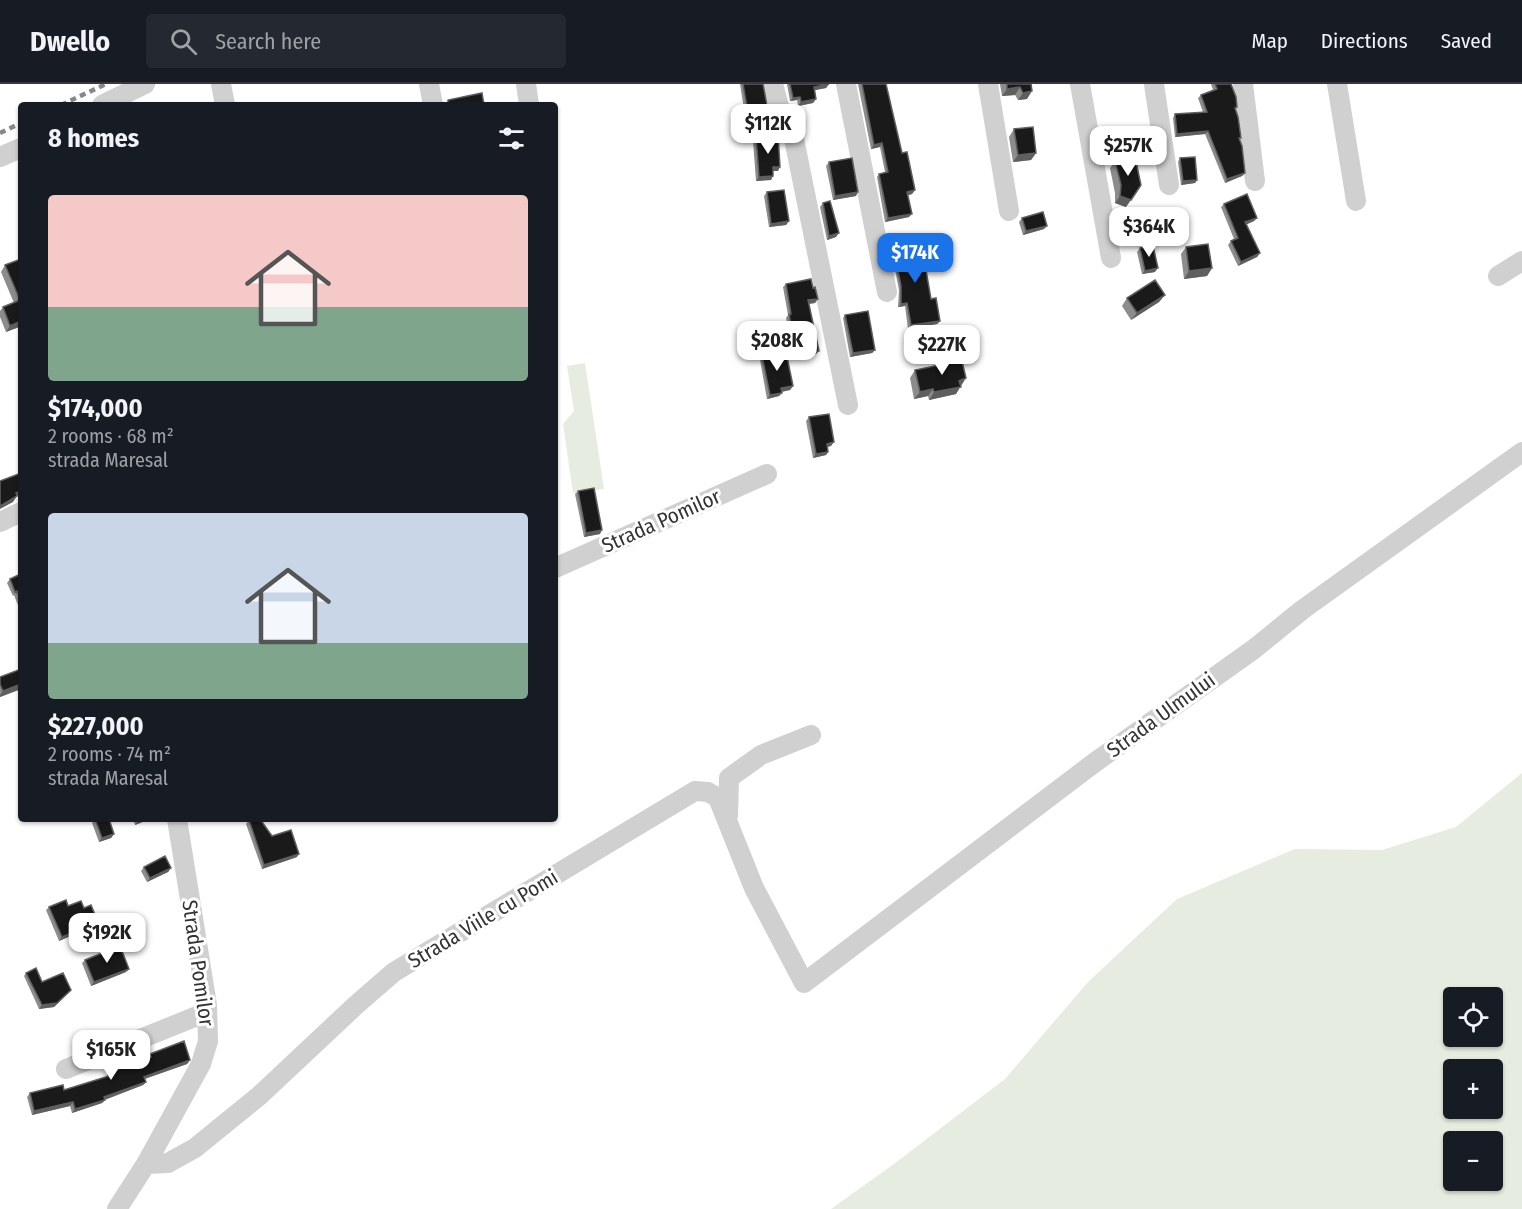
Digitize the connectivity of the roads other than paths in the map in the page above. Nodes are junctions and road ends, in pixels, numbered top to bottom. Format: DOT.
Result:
graph roads {
  1 [pos="146,84"];
  2 [pos="221,84"];
  3 [pos="429,84"];
  4 [pos="526,84"];
  5 [pos="773,84"];
  6 [pos="846,84"];
  7 [pos="988,84"];
  8 [pos="1080,84"];
  9 [pos="1154,84"];
  10 [pos="1243,84"];
  11 [pos="1337,84"];
  12 [pos="108,102"];
  13 [pos="224,102"];
  14 [pos="432,102"];
  15 [pos="529,102"];
  16 [pos="18,149"];
  17 [pos="0,157"];
  18 [pos="1255,181"];
  19 [pos="1169,185"];
  20 [pos="1356,201"];
  21 [pos="1009,211"];
  22 [pos="1111,258"];
  23 [pos="1522,261"];
  24 [pos="1498,276"];
  25 [pos="887,292"];
  26 [pos="848,405"];
  27 [pos="1522,452"];
  28 [pos="767,474"];
  29 [pos="18,513"];
  30 [pos="0,522"];
  31 [pos="558,567"];
  32 [pos="811,735"];
  33 [pos="729,778"];
  34 [pos="698,791"];
  35 [pos="728,821"];
  36 [pos="177,822"];
  37 [pos="207,1012"];
  38 [pos="66,1069"];
  39 [pos="146,1164"];
  40 [pos="117,1209"];
  1 -- 12 [label="street"];
  2 -- 13 [label="street"];
  3 -- 14 [label="street"];
  4 -- 15 [label="street"];
  5 -- 26 [label="street"];
  6 -- 25 [label="street"];
  7 -- 21 [label="street"];
  8 -- 22 [label="street"];
  9 -- 19 [label="street"];
  10 -- 18 [label="street"];
  11 -- 20 [label="street"];
  16 -- 17 [label="street"];
  23 -- 24 [label="street"];
  27 -- 35 [label="street, Strada Ulmului"];
  28 -- 31 [label="street, Strada Pomilor"];
  29 -- 30 [label="street"];
  32 -- 33 [label="street, Strada Viile cu Pomi"];
  33 -- 34 [label="street, Strada Viile cu Pomi"];
  33 -- 35 [label="street"];
  34 -- 35 [label="street"];
  34 -- 39 [label="street, Strada Viile cu Pomi"];
  36 -- 37 [label="street, Strada Pomilor"];
  37 -- 38 [label="street"];
  37 -- 39 [label="street, Strada Pomilor"];
  39 -- 40 [label="street"];
}
